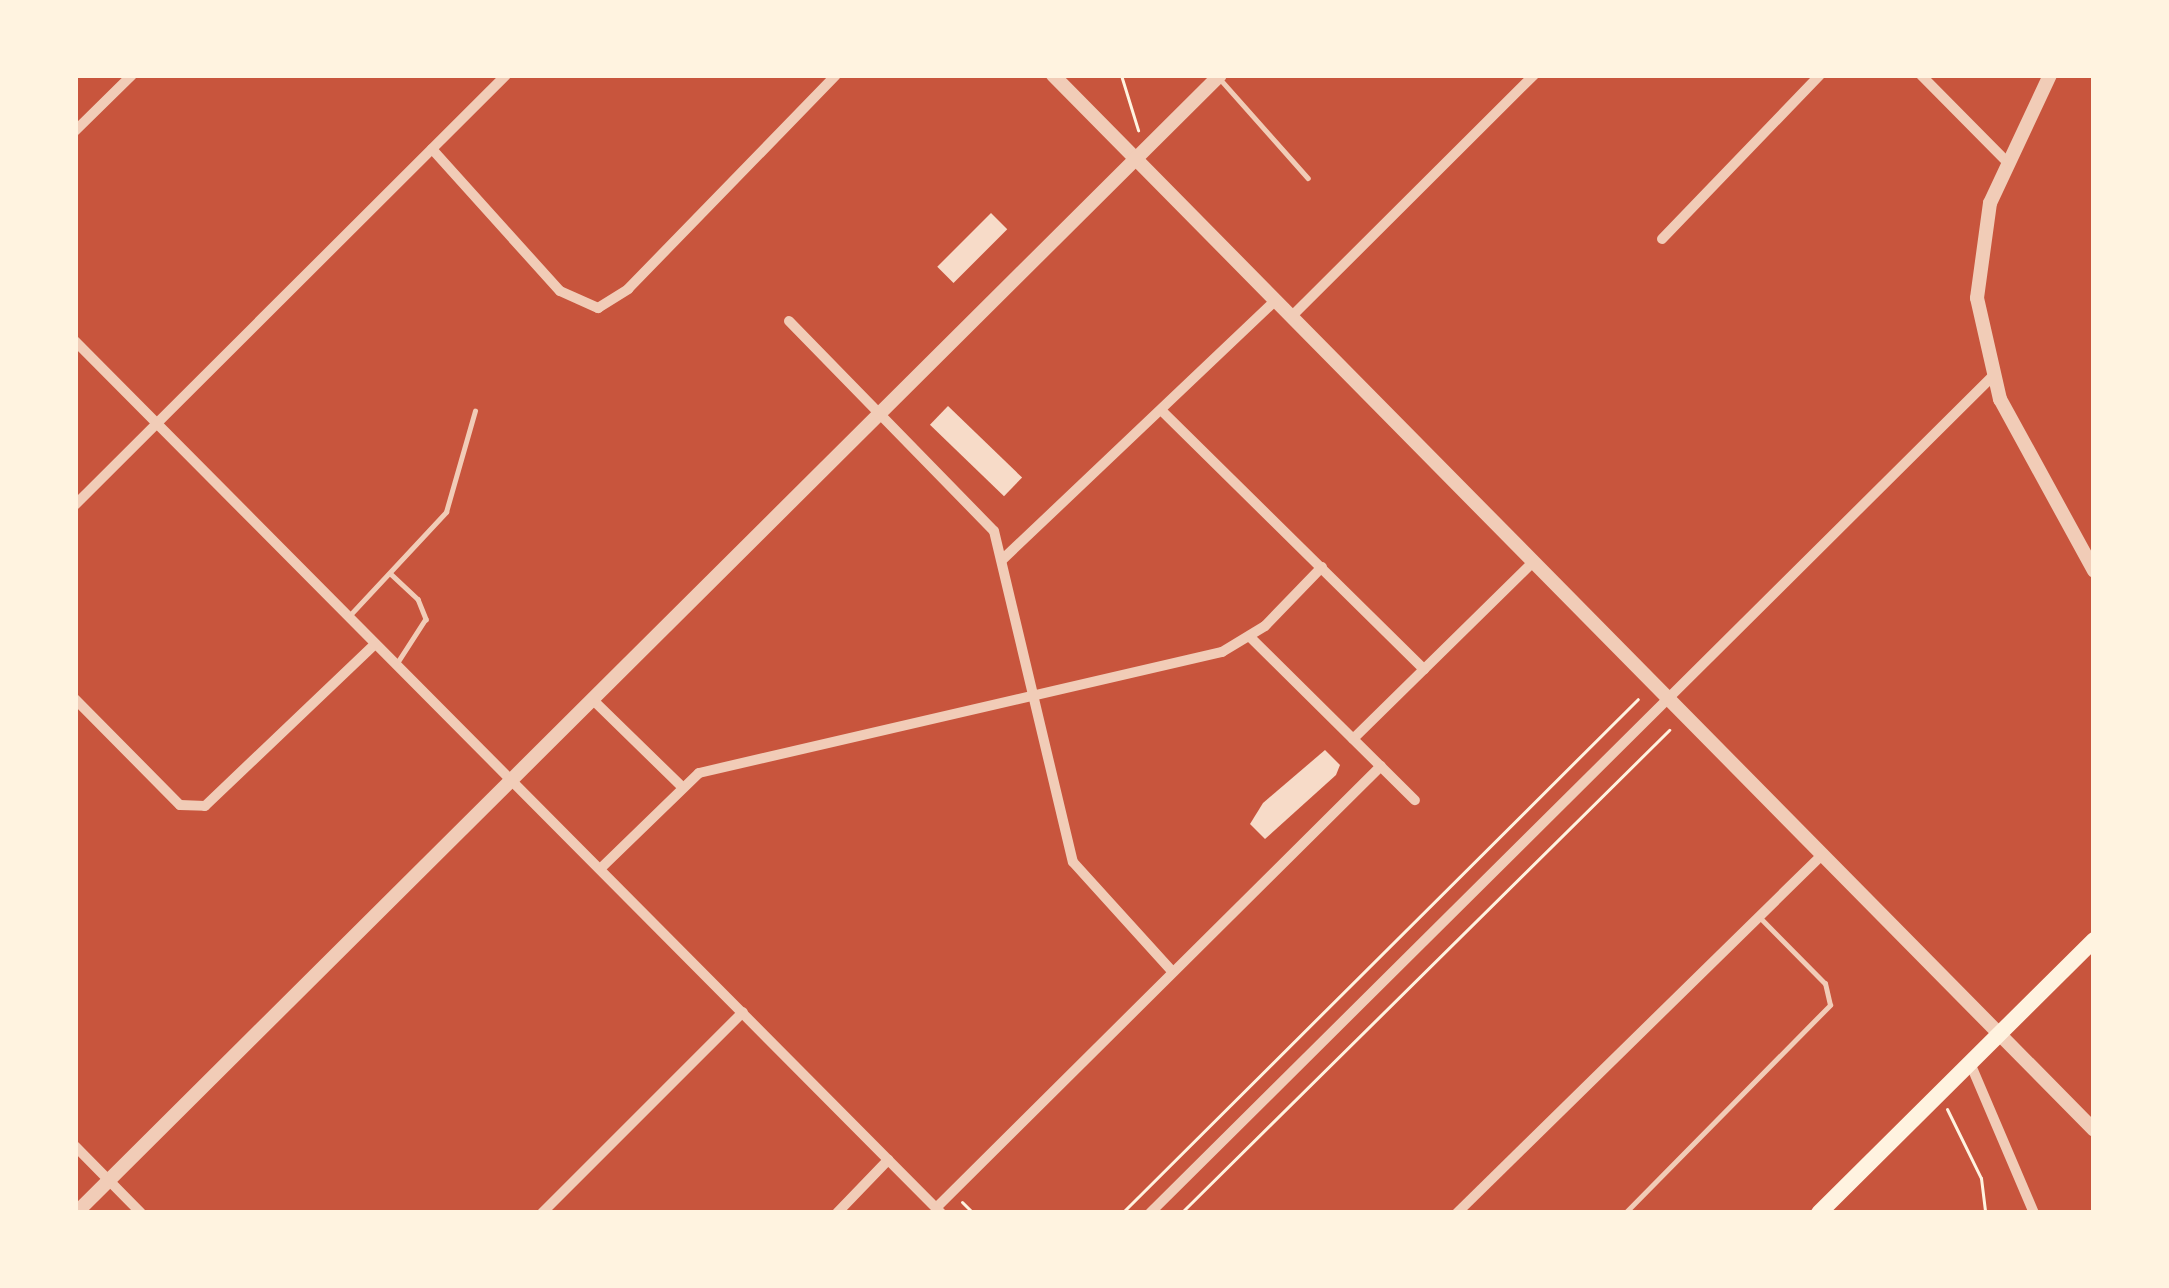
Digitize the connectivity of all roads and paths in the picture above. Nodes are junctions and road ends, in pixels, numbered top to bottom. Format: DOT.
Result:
graph roads {
  1 [pos="132,75"];
  2 [pos="506,75"];
  3 [pos="836,75"];
  4 [pos="1053,75"];
  5 [pos="1121,75"];
  6 [pos="1534,75"];
  7 [pos="1820,75"];
  8 [pos="1922,75"];
  9 [pos="2050,75"];
  10 [pos="1219,76"];
  11 [pos="1138,130"];
  12 [pos="75,131"];
  13 [pos="432,149"];
  14 [pos="1136,159"];
  15 [pos="2008,161"];
  16 [pos="1308,178"];
  17 [pos="1662,238"];
  18 [pos="1276,300"];
  19 [pos="1292,316"];
  20 [pos="789,321"];
  21 [pos="75,341"];
  22 [pos="1994,376"];
  23 [pos="475,410"];
  24 [pos="1162,411"];
  25 [pos="878,414"];
  26 [pos="156,423"];
  27 [pos="75,505"];
  28 [pos="1003,559"];
  29 [pos="1534,560"];
  30 [pos="1322,567"];
  31 [pos="2094,572"];
  32 [pos="391,574"];
  33 [pos="348,617"];
  34 [pos="1250,638"];
  35 [pos="375,644"];
  36 [pos="396,665"];
  37 [pos="1424,669"];
  38 [pos="1034,695"];
  39 [pos="1668,697"];
  40 [pos="75,699"];
  41 [pos="592,699"];
  42 [pos="1638,699"];
  43 [pos="1669,730"];
  44 [pos="1353,739"];
  45 [pos="1381,766"];
  46 [pos="511,780"];
  47 [pos="680,785"];
  48 [pos="1415,800"];
  49 [pos="1822,854"];
  50 [pos="600,869"];
  51 [pos="1758,916"];
  52 [pos="2094,940"];
  53 [pos="1172,971"];
  54 [pos="743,1012"];
  55 [pos="2000,1033"];
  56 [pos="1970,1063"];
  57 [pos="1938,1094"];
  58 [pos="2094,1130"];
  59 [pos="75,1146"];
  60 [pos="888,1160"];
  61 [pos="109,1180"];
  62 [pos="965,1205"];
  63 [pos="938,1210"];
  64 [pos="76,1213"];
  65 [pos="141,1213"];
  66 [pos="542,1213"];
  67 [pos="837,1213"];
  68 [pos="973,1213"];
  69 [pos="1122,1213"];
  70 [pos="1150,1213"];
  71 [pos="1181,1213"];
  72 [pos="1457,1213"];
  73 [pos="1625,1213"];
  74 [pos="1819,1213"];
  75 [pos="1985,1213"];
  76 [pos="2034,1213"];
  1 -- 12 [label="street"];
  2 -- 13 [label="street"];
  3 -- 13 [label="street"];
  4 -- 14 [label="street"];
  5 -- 11 [label="path"];
  6 -- 19 [label="street"];
  7 -- 17 [label="street"];
  8 -- 15 [label="street"];
  9 -- 15 [label="street"];
  10 -- 14 [label="street"];
  10 -- 16 [label="lane"];
  13 -- 26 [label="street"];
  14 -- 18 [label="street"];
  14 -- 25 [label="street"];
  15 -- 22 [label="street"];
  18 -- 19 [label="street"];
  18 -- 24 [label="street"];
  19 -- 29 [label="street"];
  20 -- 25 [label="street"];
  21 -- 26 [label="street"];
  22 -- 31 [label="street"];
  22 -- 39 [label="street"];
  23 -- 32 [label="lane"];
  24 -- 28 [label="street"];
  24 -- 30 [label="street"];
  25 -- 28 [label="street"];
  25 -- 41 [label="street"];
  26 -- 27 [label="street"];
  26 -- 33 [label="street"];
  28 -- 38 [label="street"];
  29 -- 37 [label="street"];
  29 -- 39 [label="street"];
  30 -- 34 [label="street"];
  30 -- 37 [label="street"];
  32 -- 33 [label="lane"];
  32 -- 36 [label="lane"];
  33 -- 35 [label="street"];
  34 -- 38 [label="street"];
  34 -- 44 [label="street"];
  35 -- 36 [label="street"];
  35 -- 40 [label="street"];
  36 -- 46 [label="street"];
  37 -- 44 [label="street"];
  38 -- 47 [label="street"];
  38 -- 53 [label="street"];
  39 -- 49 [label="street"];
  39 -- 70 [label="street"];
  41 -- 46 [label="street"];
  41 -- 47 [label="street"];
  42 -- 69 [label="path"];
  43 -- 71 [label="path"];
  44 -- 45 [label="street"];
  45 -- 48 [label="street"];
  45 -- 53 [label="street"];
  46 -- 50 [label="street"];
  46 -- 61 [label="street"];
  47 -- 50 [label="street"];
  49 -- 51 [label="street"];
  49 -- 55 [label="street"];
  50 -- 54 [label="street"];
  51 -- 72 [label="street"];
  51 -- 73 [label="lane"];
  52 -- 55 [label="highway"];
  53 -- 63 [label="street"];
  54 -- 60 [label="street"];
  54 -- 66 [label="street"];
  55 -- 56 [label="highway"];
  55 -- 58 [label="street"];
  56 -- 57 [label="highway"];
  56 -- 76 [label="street"];
  57 -- 74 [label="highway"];
  57 -- 75 [label="path"];
  59 -- 61 [label="street"];
  60 -- 63 [label="street"];
  60 -- 67 [label="street"];
  61 -- 64 [label="street"];
  61 -- 65 [label="street"];
  62 -- 68 [label="path"];
}
